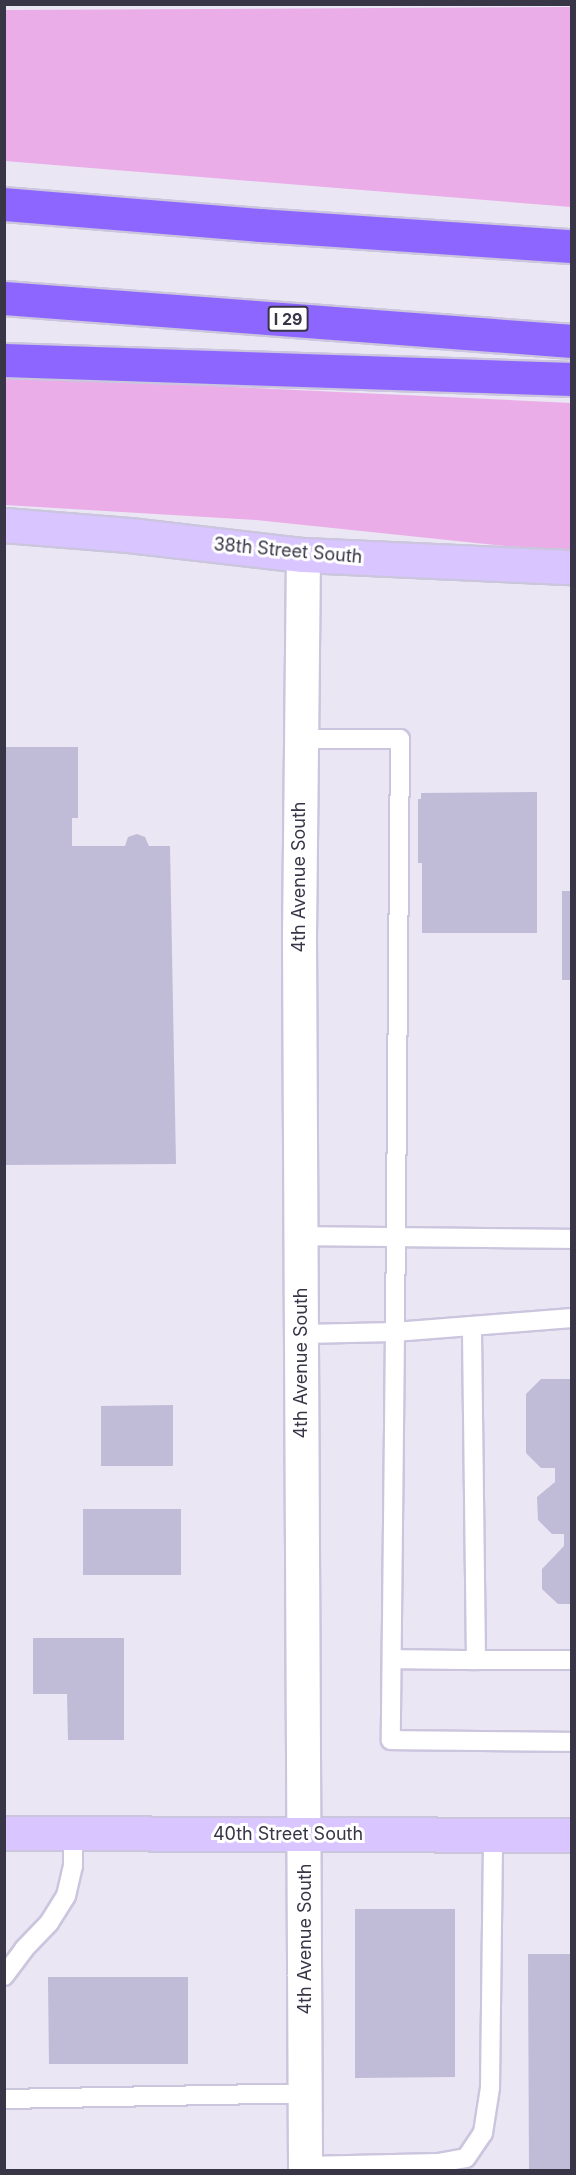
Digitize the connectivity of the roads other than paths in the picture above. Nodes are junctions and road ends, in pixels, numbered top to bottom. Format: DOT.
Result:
graph roads {
  1 [pos="4,204"];
  2 [pos="572,246"];
  3 [pos="4,298"];
  4 [pos="572,341"];
  5 [pos="4,360"];
  6 [pos="572,379"];
  7 [pos="4,525"];
  8 [pos="303,555"];
  9 [pos="572,567"];
  10 [pos="299,739"];
  11 [pos="300,1236"];
  12 [pos="395,1236"];
  13 [pos="572,1239"];
  14 [pos="572,1318"];
  15 [pos="472,1327"];
  16 [pos="395,1332"];
  17 [pos="302,1334"];
  18 [pos="392,1659"];
  19 [pos="476,1660"];
  20 [pos="572,1660"];
  21 [pos="572,1742"];
  22 [pos="4,1833"];
  23 [pos="73,1833"];
  24 [pos="305,1834"];
  25 [pos="493,1834"];
  26 [pos="572,1835"];
  27 [pos="4,1976"];
  28 [pos="305,2093"];
  29 [pos="4,2098"];
  30 [pos="305,2168"];
  1 -- 2 [label="highway"];
  3 -- 4 [label="highway, I 29"];
  5 -- 6 [label="highway"];
  7 -- 8 [label="street, 38th Street South"];
  8 -- 9 [label="street, 38th Street South"];
  8 -- 10 [label="street, 4th Avenue South"];
  10 -- 11 [label="street, 4th Avenue South"];
  10 -- 12 [label="lane"];
  11 -- 12 [label="lane"];
  11 -- 17 [label="street, 4th Avenue South"];
  12 -- 13 [label="lane"];
  12 -- 16 [label="lane"];
  14 -- 15 [label="lane"];
  15 -- 16 [label="lane"];
  15 -- 19 [label="lane"];
  16 -- 17 [label="lane"];
  16 -- 18 [label="lane"];
  17 -- 24 [label="street, 4th Avenue South"];
  18 -- 19 [label="lane"];
  18 -- 21 [label="lane"];
  19 -- 20 [label="lane"];
  22 -- 23 [label="street, 40th Street South"];
  23 -- 24 [label="street, 40th Street South"];
  23 -- 27 [label="lane"];
  24 -- 25 [label="street, 40th Street South"];
  24 -- 28 [label="street, 4th Avenue South"];
  25 -- 26 [label="street, 40th Street South"];
  25 -- 30 [label="lane"];
  28 -- 29 [label="lane"];
  28 -- 30 [label="street, 4th Avenue South"];
}
